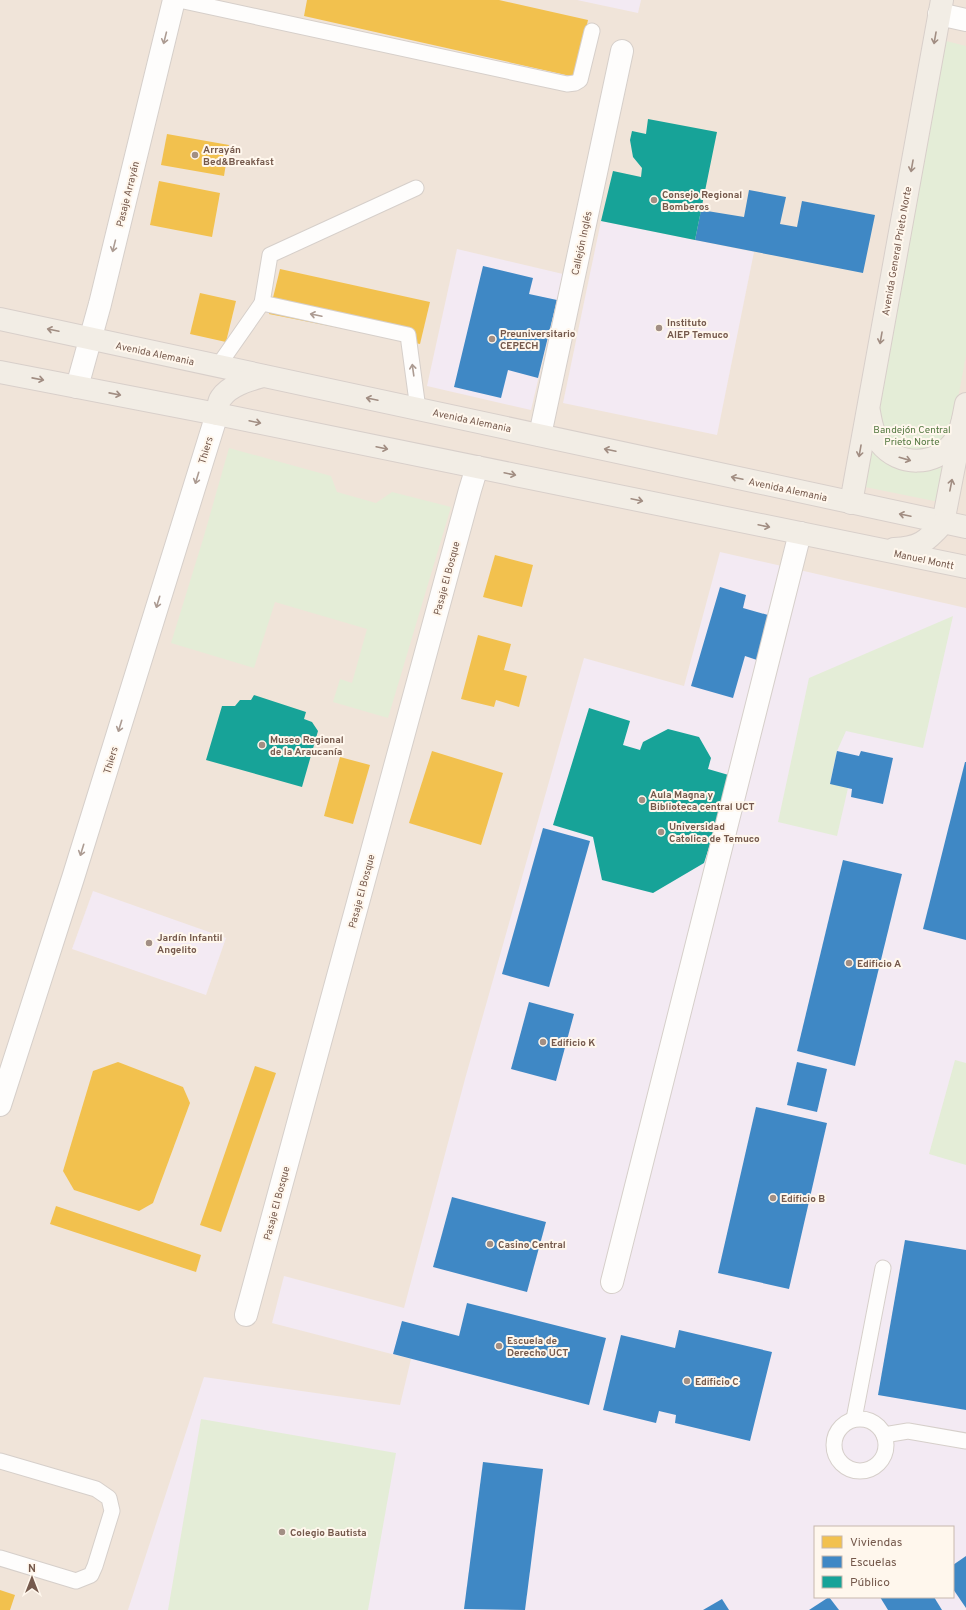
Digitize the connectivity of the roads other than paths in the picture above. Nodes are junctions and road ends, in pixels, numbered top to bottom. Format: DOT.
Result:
graph roads {
  1 [pos="174,0"];
  2 [pos="179,0"];
  3 [pos="940,7"];
  4 [pos="966,20"];
  5 [pos="592,31"];
  6 [pos="622,51"];
  7 [pos="416,188"];
  8 [pos="262,303"];
  9 [pos="0,319"];
  10 [pos="92,339"];
  11 [pos="218,366"];
  12 [pos="0,372"];
  13 [pos="263,376"];
  14 [pos="77,387"];
  15 [pos="418,409"];
  16 [pos="868,409"];
  17 [pos="964,412"];
  18 [pos="217,414"];
  19 [pos="540,435"];
  20 [pos="477,467"];
  21 [pos="851,503"];
  22 [pos="943,523"];
  23 [pos="966,527"];
  24 [pos="800,533"];
  25 [pos="883,550"];
  26 [pos="966,567"];
  27 [pos="0,1105"];
  28 [pos="883,1268"];
  29 [pos="612,1282"];
  30 [pos="246,1314"];
  31 [pos="854,1419"];
  32 [pos="884,1435"];
  33 [pos="966,1441"];
  34 [pos="0,1460"];
  35 [pos="0,1558"];
  1 -- 10 [label="street, Pasaje Arrayán, one-way"];
  2 -- 5 [label="lane"];
  3 -- 4 [label="street"];
  3 -- 16 [label="main road, Avenida General Prieto Norte, one-way"];
  6 -- 19 [label="street, Callejón Inglés"];
  7 -- 8 [label="lane"];
  8 -- 11 [label="lane"];
  15 -- 8 [label="lane, one-way"];
  10 -- 9 [label="main road, Avenida Alemania, one-way"];
  10 -- 11 [label="main road, Avenida Alemania"];
  10 -- 14 [label="street, Pasaje Arrayán"];
  11 -- 13 [label="main road, Avenida Alemania"];
  12 -- 14 [label="main road, one-way"];
  15 -- 13 [label="main road, Avenida Alemania, one-way"];
  13 -- 18 [label="main road"];
  14 -- 18 [label="main road, one-way"];
  15 -- 19 [label="main road, Avenida Alemania"];
  16 -- 17 [label="main road, one-way"];
  16 -- 21 [label="main road, Avenida General Prieto Norte, one-way"];
  22 -- 17 [label="main road, one-way"];
  18 -- 20 [label="main road, one-way"];
  18 -- 27 [label="street, Thiers, one-way"];
  21 -- 19 [label="main road, Avenida Alemania, one-way"];
  20 -- 24 [label="main road, one-way"];
  20 -- 30 [label="street, Pasaje El Bosque"];
  22 -- 21 [label="main road, Avenida Alemania, one-way"];
  22 -- 23 [label="main road"];
  22 -- 25 [label="main road"];
  24 -- 25 [label="main road"];
  24 -- 29 [label="street"];
  25 -- 26 [label="main road, Manuel Montt"];
  28 -- 31 [label="lane"];
  31 -- 32 [label="lane"];
  31 -- 32 [label="lane"];
  32 -- 33 [label="lane"];
  34 -- 35 [label="lane"];
}
